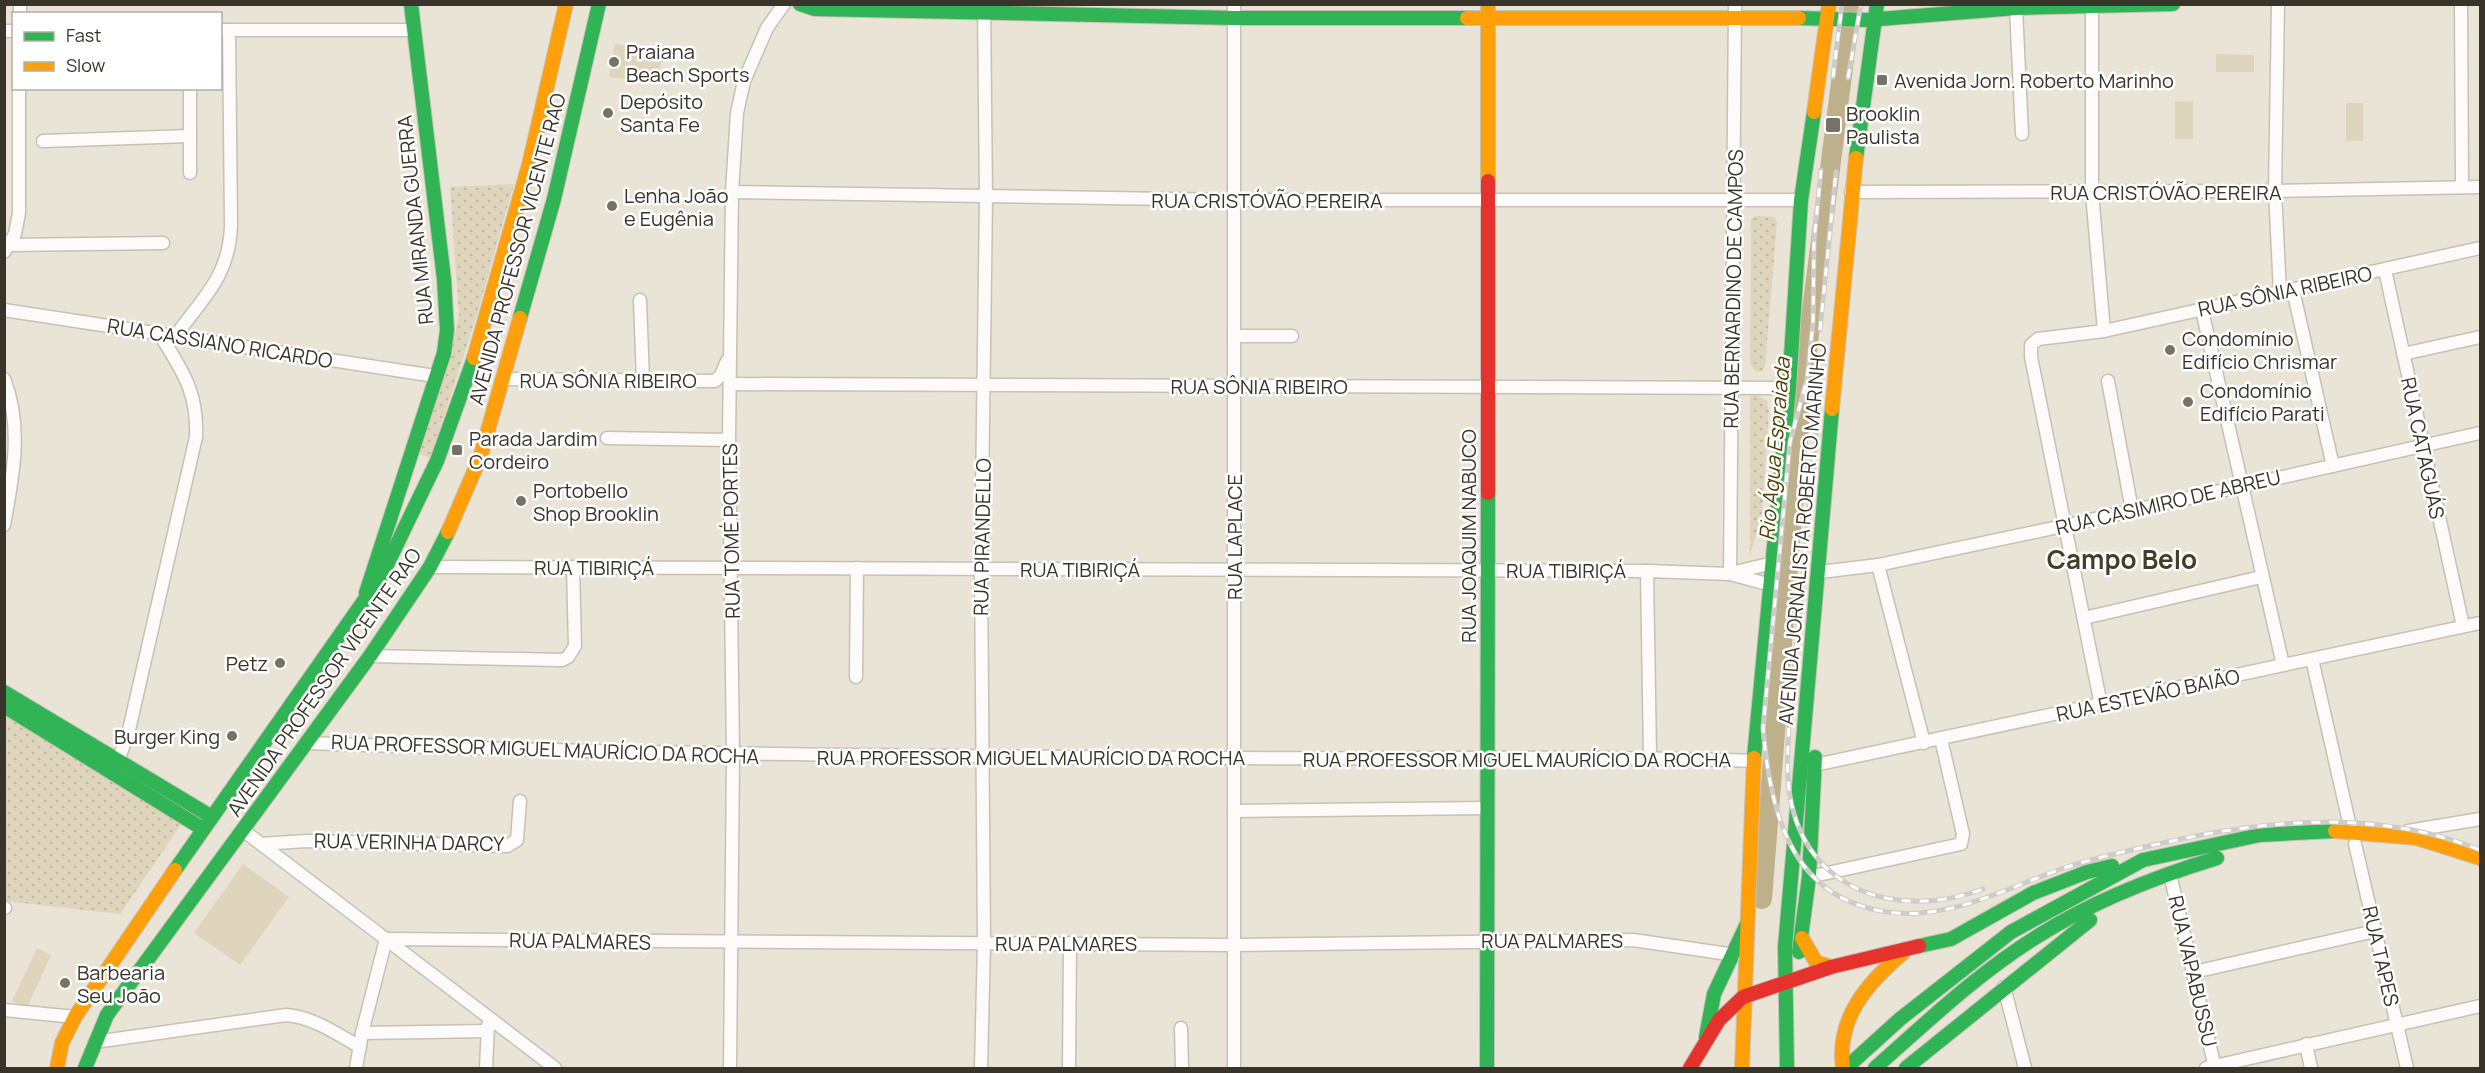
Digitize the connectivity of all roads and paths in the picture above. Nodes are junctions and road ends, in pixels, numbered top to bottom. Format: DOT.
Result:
graph roads {
  1 [pos="411,4"];
  2 [pos="566,4"];
  3 [pos="599,4"];
  4 [pos="784,4"];
  5 [pos="800,4"];
  6 [pos="1829,4"];
  7 [pos="1877,4"];
  8 [pos="2174,4"];
  9 [pos="2278,4"];
  10 [pos="2460,4"];
  11 [pos="2092,6"];
  12 [pos="2016,8"];
  13 [pos="984,9"];
  14 [pos="1488,10"];
  15 [pos="1735,10"];
  16 [pos="1234,11"];
  17 [pos="1830,20"];
  18 [pos="1870,20"];
  19 [pos="225,30"];
  20 [pos="414,30"];
  21 [pos="19,90"];
  22 [pos="190,90"];
  23 [pos="2022,134"];
  24 [pos="190,136"];
  25 [pos="43,141"];
  26 [pos="190,173"];
  27 [pos="2462,187"];
  28 [pos="2481,187"];
  29 [pos="2275,191"];
  30 [pos="732,192"];
  31 [pos="1851,192"];
  32 [pos="2092,193"];
  33 [pos="986,198"];
  34 [pos="1234,200"];
  35 [pos="1735,200"];
  36 [pos="1801,200"];
  37 [pos="1488,201"];
  38 [pos="163,243"];
  39 [pos="7,249"];
  40 [pos="2481,249"];
  41 [pos="2385,270"];
  42 [pos="2293,290"];
  43 [pos="2280,293"];
  44 [pos="640,300"];
  45 [pos="4,310"];
  46 [pos="2202,310"];
  47 [pos="2104,331"];
  48 [pos="159,333"];
  49 [pos="176,335"];
  50 [pos="1234,336"];
  51 [pos="1292,336"];
  52 [pos="2481,337"];
  53 [pos="731,351"];
  54 [pos="2403,354"];
  55 [pos="435,376"];
  56 [pos="504,379"];
  57 [pos="4,380"];
  58 [pos="643,381"];
  59 [pos="2108,381"];
  60 [pos="730,384"];
  61 [pos="985,385"];
  62 [pos="1234,385"];
  63 [pos="1488,387"];
  64 [pos="1733,387"];
  65 [pos="1789,388"];
  66 [pos="2481,432"];
  67 [pos="607,438"];
  68 [pos="729,440"];
  69 [pos="2422,446"];
  70 [pos="2333,466"];
  71 [pos="2242,486"];
  72 [pos="2132,510"];
  73 [pos="4,525"];
  74 [pos="2063,526"];
  75 [pos="1773,563"];
  76 [pos="1878,565"];
  77 [pos="430,567"];
  78 [pos="573,567"];
  79 [pos="731,568"];
  80 [pos="857,568"];
  81 [pos="981,568"];
  82 [pos="1234,569"];
  83 [pos="1487,570"];
  84 [pos="1647,571"];
  85 [pos="1820,572"];
  86 [pos="1730,574"];
  87 [pos="2261,577"];
  88 [pos="1771,585"];
  89 [pos="364,599"];
  90 [pos="2084,618"];
  91 [pos="2481,623"];
  92 [pos="2463,626"];
  93 [pos="1812,642"];
  94 [pos="370,656"];
  95 [pos="2312,659"];
  96 [pos="2283,665"];
  97 [pos="856,677"];
  98 [pos="4,692"];
  99 [pos="2102,705"];
  100 [pos="4,706"];
  101 [pos="1941,739"];
  102 [pos="308,743"];
  103 [pos="1924,743"];
  104 [pos="733,755"];
  105 [pos="980,755"];
  106 [pos="1487,756"];
  107 [pos="1650,757"];
  108 [pos="1234,758"];
  109 [pos="118,761"];
  110 [pos="1754,761"];
  111 [pos="1815,765"];
  112 [pos="520,801"];
  113 [pos="1487,808"];
  114 [pos="1234,812"];
  115 [pos="212,817"];
  116 [pos="2481,819"];
  117 [pos="203,829"];
  118 [pos="244,831"];
  119 [pos="2351,831"];
  120 [pos="2389,834"];
  121 [pos="261,844"];
  122 [pos="2355,844"];
  123 [pos="2403,851"];
  124 [pos="2429,857"];
  125 [pos="2481,858"];
  126 [pos="2143,860"];
  127 [pos="2170,874"];
  128 [pos="2481,874"];
  129 [pos="1809,877"];
  130 [pos="2126,891"];
  131 [pos="2375,931"];
  132 [pos="386,939"];
  133 [pos="1802,939"];
  134 [pos="1487,940"];
  135 [pos="729,942"];
  136 [pos="984,943"];
  137 [pos="1070,943"];
  138 [pos="1234,945"];
  139 [pos="1906,951"];
  140 [pos="1738,955"];
  141 [pos="1785,967"];
  142 [pos="1831,967"];
  143 [pos="2194,972"];
  144 [pos="1785,982"];
  145 [pos="2004,987"];
  146 [pos="1743,997"];
  147 [pos="2481,1006"];
  148 [pos="4,1010"];
  149 [pos="75,1017"];
  150 [pos="488,1024"];
  151 [pos="2397,1026"];
  152 [pos="1181,1028"];
  153 [pos="362,1033"];
  154 [pos="1706,1038"];
  155 [pos="95,1042"];
  156 [pos="2306,1044"];
  157 [pos="360,1047"];
  158 [pos="57,1068"];
  159 [pos="85,1068"];
  160 [pos="356,1068"];
  161 [pos="486,1068"];
  162 [pos="555,1068"];
  163 [pos="730,1068"];
  164 [pos="981,1068"];
  165 [pos="1069,1068"];
  166 [pos="1182,1068"];
  167 [pos="1234,1068"];
  168 [pos="1487,1068"];
  169 [pos="1690,1068"];
  170 [pos="1742,1068"];
  171 [pos="1787,1068"];
  172 [pos="1844,1068"];
  173 [pos="1875,1068"];
  174 [pos="1906,1068"];
  175 [pos="2025,1068"];
  176 [pos="2212,1068"];
  177 [pos="2311,1068"];
  178 [pos="2407,1068"];
  1 -- 20 [label="main road, RUA MIRANDA GUERRA"];
  2 -- 89 [label="main road, AVENIDA PROFESSOR VICENTE RAO"];
  3 -- 56 [label="main road, AVENIDA PROFESSOR VICENTE RAO"];
  4 -- 30 [label="street, RUA TOMÉ PORTES"];
  5 -- 13 [label="main road"];
  6 -- 17 [label="main road, AVENIDA JORNALISTA ROBERTO MARINHO"];
  7 -- 18 [label="main road, AVENIDA JORNALISTA ROBERTO MARINHO"];
  8 -- 11 [label="main road"];
  9 -- 29 [label="street"];
  10 -- 27 [label="street"];
  11 -- 12 [label="main road"];
  11 -- 32 [label="street"];
  12 -- 18 [label="main road"];
  12 -- 23 [label="street"];
  13 -- 16 [label="main road"];
  13 -- 33 [label="street, RUA PIRANDELLO"];
  14 -- 15 [label="main road"];
  14 -- 16 [label="main road"];
  14 -- 37 [label="main road, RUA JOAQUIM NABUCO"];
  15 -- 17 [label="main road"];
  15 -- 35 [label="street, RUA BERNARDINO DE CAMPOS"];
  16 -- 34 [label="street, RUA LAPLACE"];
  17 -- 18 [label="main road"];
  17 -- 36 [label="main road, AVENIDA JORNALISTA ROBERTO MARINHO"];
  18 -- 31 [label="main road, AVENIDA JORNALISTA ROBERTO MARINHO"];
  19 -- 20 [label="street"];
  19 -- 49 [label="street"];
  20 -- 55 [label="main road, RUA MIRANDA GUERRA"];
  21 -- 39 [label="street"];
  22 -- 24 [label="street"];
  24 -- 25 [label="street"];
  24 -- 26 [label="street"];
  27 -- 28 [label="street, RUA CRISTÓVÃO PEREIRA"];
  27 -- 29 [label="street, RUA CRISTÓVÃO PEREIRA"];
  29 -- 32 [label="street, RUA CRISTÓVÃO PEREIRA"];
  29 -- 43 [label="street"];
  30 -- 33 [label="street, RUA CRISTÓVÃO PEREIRA"];
  30 -- 53 [label="street, RUA TOMÉ PORTES"];
  31 -- 32 [label="street, RUA CRISTÓVÃO PEREIRA"];
  31 -- 85 [label="main road, AVENIDA JORNALISTA ROBERTO MARINHO"];
  32 -- 47 [label="street"];
  33 -- 34 [label="street, RUA CRISTÓVÃO PEREIRA"];
  33 -- 61 [label="street, RUA PIRANDELLO"];
  34 -- 37 [label="street, RUA CRISTÓVÃO PEREIRA"];
  34 -- 50 [label="street, RUA LAPLACE"];
  35 -- 36 [label="street, RUA CRISTÓVÃO PEREIRA"];
  35 -- 37 [label="street, RUA CRISTÓVÃO PEREIRA"];
  35 -- 64 [label="street, RUA BERNARDINO DE CAMPOS"];
  36 -- 65 [label="main road, AVENIDA JORNALISTA ROBERTO MARINHO"];
  37 -- 63 [label="main road, RUA JOAQUIM NABUCO"];
  38 -- 39 [label="street"];
  40 -- 41 [label="street, RUA SÔNIA RIBEIRO"];
  41 -- 42 [label="street, RUA SÔNIA RIBEIRO"];
  41 -- 54 [label="street, RUA CATAGUÁS"];
  42 -- 43 [label="street, RUA SÔNIA RIBEIRO"];
  42 -- 70 [label="street"];
  43 -- 46 [label="street, RUA SÔNIA RIBEIRO"];
  44 -- 58 [label="street"];
  45 -- 48 [label="street, RUA CASSIANO RICARDO"];
  46 -- 47 [label="street, RUA SÔNIA RIBEIRO"];
  46 -- 71 [label="street"];
  47 -- 74 [label="street, RUA SÔNIA RIBEIRO"];
  48 -- 49 [label="street, RUA CASSIANO RICARDO"];
  48 -- 109 [label="street"];
  49 -- 55 [label="street, RUA CASSIANO RICARDO"];
  50 -- 51 [label="street"];
  50 -- 62 [label="street, RUA LAPLACE"];
  52 -- 54 [label="street"];
  53 -- 58 [label="street, RUA SÔNIA RIBEIRO"];
  53 -- 60 [label="street, RUA TOMÉ PORTES"];
  54 -- 69 [label="street, RUA CATAGUÁS"];
  55 -- 89 [label="main road, RUA MIRANDA GUERRA"];
  56 -- 58 [label="street, RUA SÔNIA RIBEIRO"];
  56 -- 77 [label="main road, AVENIDA PROFESSOR VICENTE RAO"];
  57 -- 73 [label="street"];
  59 -- 72 [label="street"];
  60 -- 61 [label="street, RUA SÔNIA RIBEIRO"];
  60 -- 68 [label="street, RUA TOMÉ PORTES"];
  61 -- 62 [label="street, RUA SÔNIA RIBEIRO"];
  61 -- 81 [label="street, RUA PIRANDELLO"];
  62 -- 63 [label="street, RUA SÔNIA RIBEIRO"];
  62 -- 82 [label="street, RUA LAPLACE"];
  63 -- 64 [label="street, RUA SÔNIA RIBEIRO"];
  63 -- 83 [label="main road, RUA JOAQUIM NABUCO"];
  64 -- 65 [label="street, RUA SÔNIA RIBEIRO"];
  64 -- 86 [label="street, RUA BERNARDINO DE CAMPOS"];
  65 -- 75 [label="main road, AVENIDA JORNALISTA ROBERTO MARINHO"];
  66 -- 69 [label="street, RUA CASIMIRO DE ABREU"];
  67 -- 68 [label="street"];
  68 -- 79 [label="street, RUA TOMÉ PORTES"];
  69 -- 70 [label="street, RUA CASIMIRO DE ABREU"];
  69 -- 92 [label="street, RUA CATAGUÁS"];
  70 -- 71 [label="street, RUA CASIMIRO DE ABREU"];
  71 -- 72 [label="street, RUA CASIMIRO DE ABREU"];
  71 -- 87 [label="street"];
  72 -- 74 [label="street, RUA CASIMIRO DE ABREU"];
  74 -- 76 [label="street, RUA CASIMIRO DE ABREU"];
  74 -- 90 [label="street"];
  75 -- 86 [label="street, RUA TIBIRIÇÁ"];
  75 -- 88 [label="main road, AVENIDA JORNALISTA ROBERTO MARINHO"];
  76 -- 85 [label="street, RUA CASIMIRO DE ABREU"];
  76 -- 103 [label="street"];
  77 -- 78 [label="street, RUA TIBIRIÇÁ"];
  77 -- 94 [label="main road, AVENIDA PROFESSOR VICENTE RAO"];
  78 -- 79 [label="street, RUA TIBIRIÇÁ"];
  78 -- 94 [label="street"];
  79 -- 80 [label="street, RUA TIBIRIÇÁ"];
  79 -- 104 [label="street, RUA TOMÉ PORTES"];
  80 -- 81 [label="street, RUA TIBIRIÇÁ"];
  80 -- 97 [label="street"];
  81 -- 82 [label="street, RUA TIBIRIÇÁ"];
  81 -- 105 [label="street, RUA PIRANDELLO"];
  82 -- 83 [label="street, RUA TIBIRIÇÁ"];
  82 -- 108 [label="street, RUA LAPLACE"];
  83 -- 84 [label="street, RUA TIBIRIÇÁ"];
  83 -- 106 [label="main road, RUA JOAQUIM NABUCO"];
  84 -- 86 [label="street, RUA TIBIRIÇÁ"];
  84 -- 107 [label="street"];
  85 -- 93 [label="main road, AVENIDA JORNALISTA ROBERTO MARINHO"];
  86 -- 88 [label="street, RUA TIBIRIÇÁ"];
  87 -- 90 [label="street"];
  87 -- 96 [label="street"];
  88 -- 110 [label="main road, AVENIDA JORNALISTA ROBERTO MARINHO"];
  89 -- 115 [label="main road, AVENIDA PROFESSOR VICENTE RAO"];
  90 -- 99 [label="street"];
  91 -- 92 [label="street, RUA ESTEVÃO BAIÃO"];
  92 -- 95 [label="street, RUA ESTEVÃO BAIÃO"];
  93 -- 111 [label="main road"];
  93 -- 141 [label="main road, AVENIDA JORNALISTA ROBERTO MARINHO"];
  94 -- 102 [label="main road, AVENIDA PROFESSOR VICENTE RAO"];
  95 -- 96 [label="street, RUA ESTEVÃO BAIÃO"];
  95 -- 119 [label="street"];
  96 -- 99 [label="street, RUA ESTEVÃO BAIÃO"];
  98 -- 109 [label="main road"];
  99 -- 101 [label="street, RUA ESTEVÃO BAIÃO"];
  100 -- 117 [label="main road"];
  101 -- 103 [label="street, RUA ESTEVÃO BAIÃO"];
  101 -- 129 [label="street"];
  102 -- 104 [label="street, RUA PROFESSOR MIGUEL MAURÍCIO DA ROCHA"];
  102 -- 118 [label="main road, AVENIDA PROFESSOR VICENTE RAO"];
  103 -- 111 [label="street, RUA ESTEVÃO BAIÃO"];
  104 -- 105 [label="street, RUA PROFESSOR MIGUEL MAURÍCIO DA ROCHA"];
  104 -- 135 [label="street, RUA TOMÉ PORTES"];
  105 -- 108 [label="street, RUA PROFESSOR MIGUEL MAURÍCIO DA ROCHA"];
  105 -- 136 [label="street, RUA PIRANDELLO"];
  106 -- 107 [label="street, RUA PROFESSOR MIGUEL MAURÍCIO DA ROCHA"];
  106 -- 108 [label="street, RUA PROFESSOR MIGUEL MAURÍCIO DA ROCHA"];
  106 -- 113 [label="main road, RUA JOAQUIM NABUCO"];
  107 -- 110 [label="street, RUA PROFESSOR MIGUEL MAURÍCIO DA ROCHA"];
  108 -- 114 [label="street, RUA LAPLACE"];
  109 -- 115 [label="main road"];
  110 -- 140 [label="main road, AVENIDA JORNALISTA ROBERTO MARINHO"];
  111 -- 129 [label="main road"];
  112 -- 121 [label="street, RUA VERINHA DARCY"];
  113 -- 114 [label="street"];
  113 -- 134 [label="main road, RUA JOAQUIM NABUCO"];
  114 -- 138 [label="street, RUA LAPLACE"];
  115 -- 117 [label="main road, AVENIDA PROFESSOR VICENTE RAO"];
  116 -- 120 [label="street"];
  117 -- 149 [label="main road, AVENIDA PROFESSOR VICENTE RAO"];
  118 -- 121 [label="street"];
  118 -- 155 [label="main road, AVENIDA PROFESSOR VICENTE RAO"];
  119 -- 120 [label="main road"];
  119 -- 126 [label="main road"];
  120 -- 125 [label="main road"];
  121 -- 132 [label="street"];
  122 -- 123 [label="main road"];
  122 -- 127 [label="main road"];
  122 -- 131 [label="street, RUA TAPES"];
  124 -- 128 [label="main road"];
  126 -- 139 [label="main road"];
  126 -- 172 [label="main road"];
  127 -- 130 [label="main road"];
  127 -- 143 [label="street, RUA VAPABUSSU"];
  129 -- 133 [label="main road"];
  130 -- 145 [label="main road"];
  130 -- 173 [label="main road"];
  131 -- 143 [label="street"];
  131 -- 151 [label="street, RUA TAPES"];
  132 -- 135 [label="street, RUA PALMARES"];
  132 -- 150 [label="street"];
  132 -- 153 [label="street"];
  133 -- 141 [label="main road"];
  133 -- 142 [label="main road"];
  134 -- 138 [label="street, RUA PALMARES"];
  134 -- 140 [label="street, RUA PALMARES"];
  134 -- 168 [label="main road, RUA JOAQUIM NABUCO"];
  135 -- 136 [label="street, RUA PALMARES"];
  135 -- 163 [label="street, RUA TOMÉ PORTES"];
  136 -- 137 [label="street, RUA PALMARES"];
  136 -- 164 [label="street, RUA PIRANDELLO"];
  137 -- 138 [label="street, RUA PALMARES"];
  137 -- 165 [label="street"];
  138 -- 167 [label="street, RUA LAPLACE"];
  139 -- 142 [label="main road"];
  139 -- 172 [label="main road"];
  140 -- 146 [label="main road"];
  140 -- 154 [label="main road"];
  141 -- 144 [label="main road, AVENIDA JORNALISTA ROBERTO MARINHO"];
  142 -- 144 [label="main road"];
  143 -- 176 [label="street, RUA VAPABUSSU"];
  144 -- 146 [label="main road"];
  144 -- 171 [label="main road, AVENIDA JORNALISTA ROBERTO MARINHO"];
  145 -- 174 [label="main road"];
  145 -- 175 [label="street"];
  146 -- 154 [label="main road"];
  146 -- 170 [label="main road"];
  147 -- 151 [label="street"];
  148 -- 149 [label="street"];
  149 -- 158 [label="main road, AVENIDA PROFESSOR VICENTE RAO"];
  150 -- 153 [label="street"];
  150 -- 161 [label="street"];
  150 -- 162 [label="street"];
  151 -- 156 [label="street"];
  151 -- 178 [label="street, RUA TAPES"];
  152 -- 166 [label="street"];
  153 -- 157 [label="street"];
  154 -- 169 [label="main road"];
  155 -- 157 [label="street"];
  155 -- 159 [label="main road, AVENIDA PROFESSOR VICENTE RAO"];
  156 -- 176 [label="street"];
  156 -- 177 [label="street"];
  157 -- 160 [label="street"];
}
